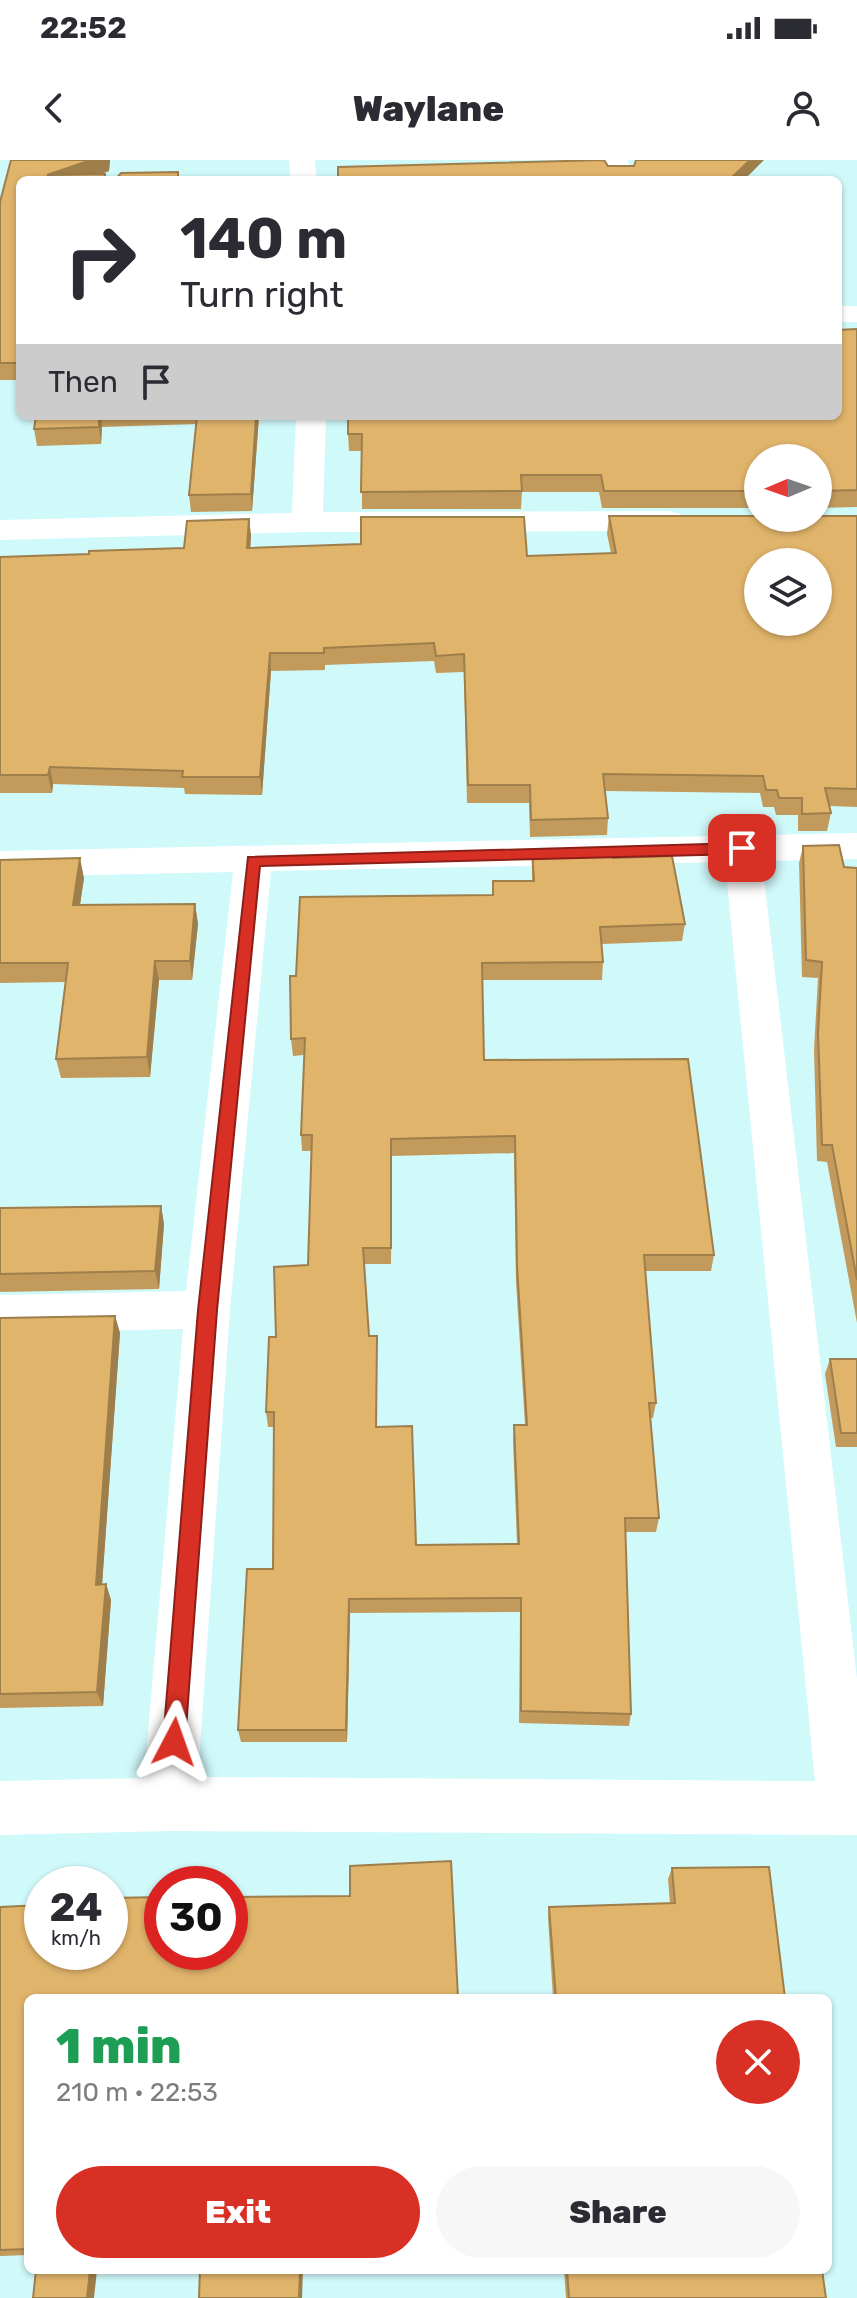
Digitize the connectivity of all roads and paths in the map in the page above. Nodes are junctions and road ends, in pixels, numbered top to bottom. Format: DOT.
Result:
graph roads {
  1 [pos="311,420"];
  2 [pos="700,521"];
  3 [pos="307,522"];
  4 [pos="0,530"];
  5 [pos="857,846"];
  6 [pos="742,848"];
  7 [pos="253,860"];
  8 [pos="0,864"];
  9 [pos="207,1310"];
  10 [pos="0,1314"];
  11 [pos="169,1804"];
  12 [pos="0,1808"];
  13 [pos="851,1808"];
  1 -- 3 [label="street"];
  2 -- 3 [label="street"];
  3 -- 4 [label="street"];
  5 -- 6 [label="street"];
  6 -- 7 [label="street"];
  6 -- 13 [label="street"];
  7 -- 8 [label="street"];
  7 -- 9 [label="street"];
  9 -- 10 [label="street"];
  9 -- 11 [label="street"];
  11 -- 12 [label="street"];
  11 -- 13 [label="street"];
}
